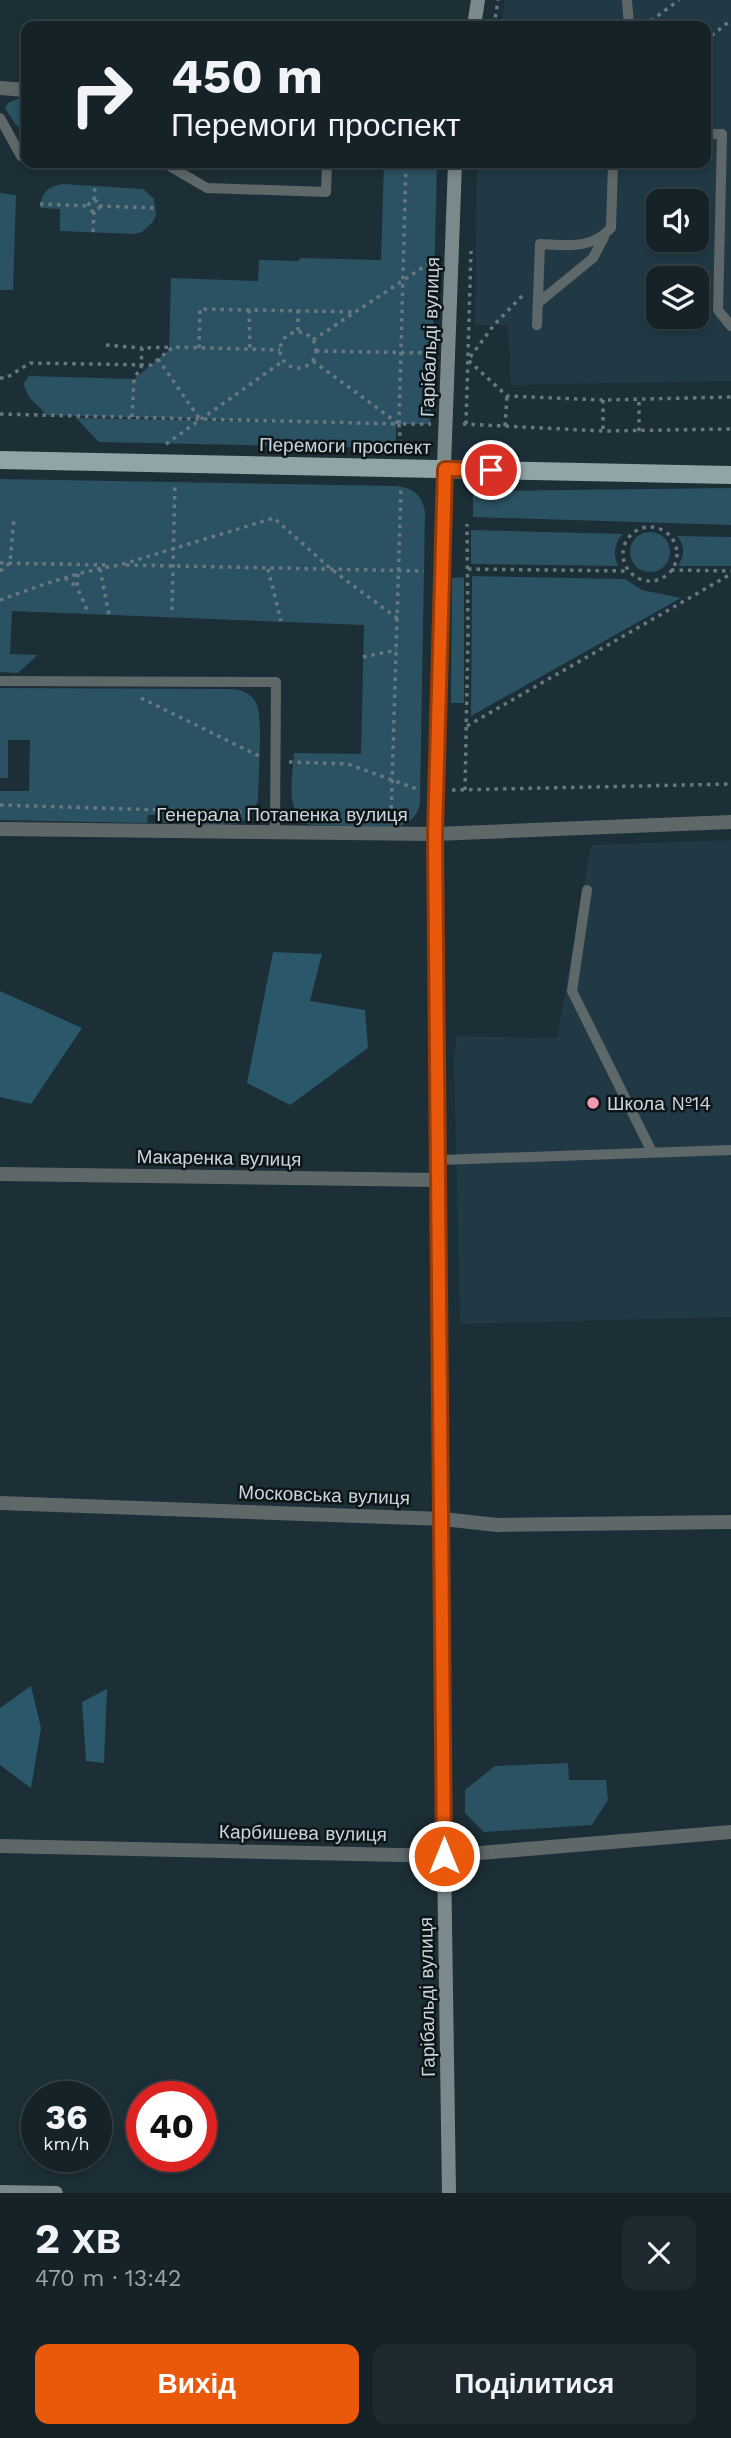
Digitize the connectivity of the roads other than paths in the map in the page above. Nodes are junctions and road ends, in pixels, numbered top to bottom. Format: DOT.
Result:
graph roads {
  1 [pos="478,0"];
  2 [pos="626,0"];
  3 [pos="475,21"];
  4 [pos="628,21"];
  5 [pos="0,88"];
  6 [pos="21,90"];
  7 [pos="0,118"];
  8 [pos="726,134"];
  9 [pos="21,156"];
  10 [pos="173,168"];
  11 [pos="327,168"];
  12 [pos="455,168"];
  13 [pos="613,168"];
  14 [pos="604,236"];
  15 [pos="538,303"];
  16 [pos="537,325"];
  17 [pos="731,326"];
  18 [pos="0,460"];
  19 [pos="445,469"];
  20 [pos="731,475"];
  21 [pos="0,681"];
  22 [pos="729,819"];
  23 [pos="0,829"];
  24 [pos="275,833"];
  25 [pos="435,834"];
  26 [pos="587,890"];
  27 [pos="731,1150"];
  28 [pos="652,1152"];
  29 [pos="439,1160"];
  30 [pos="0,1174"];
  31 [pos="438,1180"];
  32 [pos="0,1503"];
  33 [pos="443,1519"];
  34 [pos="731,1522"];
  35 [pos="731,1832"];
  36 [pos="0,1846"];
  37 [pos="444,1856"];
  38 [pos="0,2192"];
  39 [pos="56,2193"];
  40 [pos="449,2193"];
  1 -- 3 [label="street"];
  2 -- 4 [label="lane"];
  5 -- 6 [label="street"];
  7 -- 9 [label="lane"];
  8 -- 17 [label="lane"];
  10 -- 11 [label="lane"];
  12 -- 19 [label="street, Гарібальді вулиця"];
  13 -- 14 [label="lane"];
  14 -- 15 [label="lane"];
  14 -- 15 [label="lane"];
  15 -- 16 [label="lane"];
  18 -- 19 [label="main road, Перемоги проспект"];
  19 -- 20 [label="main road, Перемоги проспект"];
  19 -- 25 [label="street, Гарібальді вулиця"];
  21 -- 24 [label="lane"];
  22 -- 25 [label="street, Генерала Потапенка вулиця"];
  23 -- 24 [label="street, Генерала Потапенка вулиця"];
  24 -- 25 [label="street, Генерала Потапенка вулиця"];
  25 -- 29 [label="street, Гарібальді вулиця"];
  26 -- 28 [label="lane"];
  27 -- 28 [label="lane"];
  28 -- 29 [label="lane"];
  29 -- 31 [label="street, Гарібальді вулиця"];
  30 -- 31 [label="street, Макаренка вулиця"];
  31 -- 33 [label="street, Гарібальді вулиця"];
  32 -- 33 [label="street, Московська вулиця"];
  33 -- 34 [label="street, Московська вулиця"];
  33 -- 37 [label="street, Гарібальді вулиця"];
  35 -- 37 [label="street, Карбишева вулиця"];
  36 -- 37 [label="street, Карбишева вулиця"];
  37 -- 40 [label="street, Гарібальді вулиця"];
  38 -- 39 [label="street"];
}
